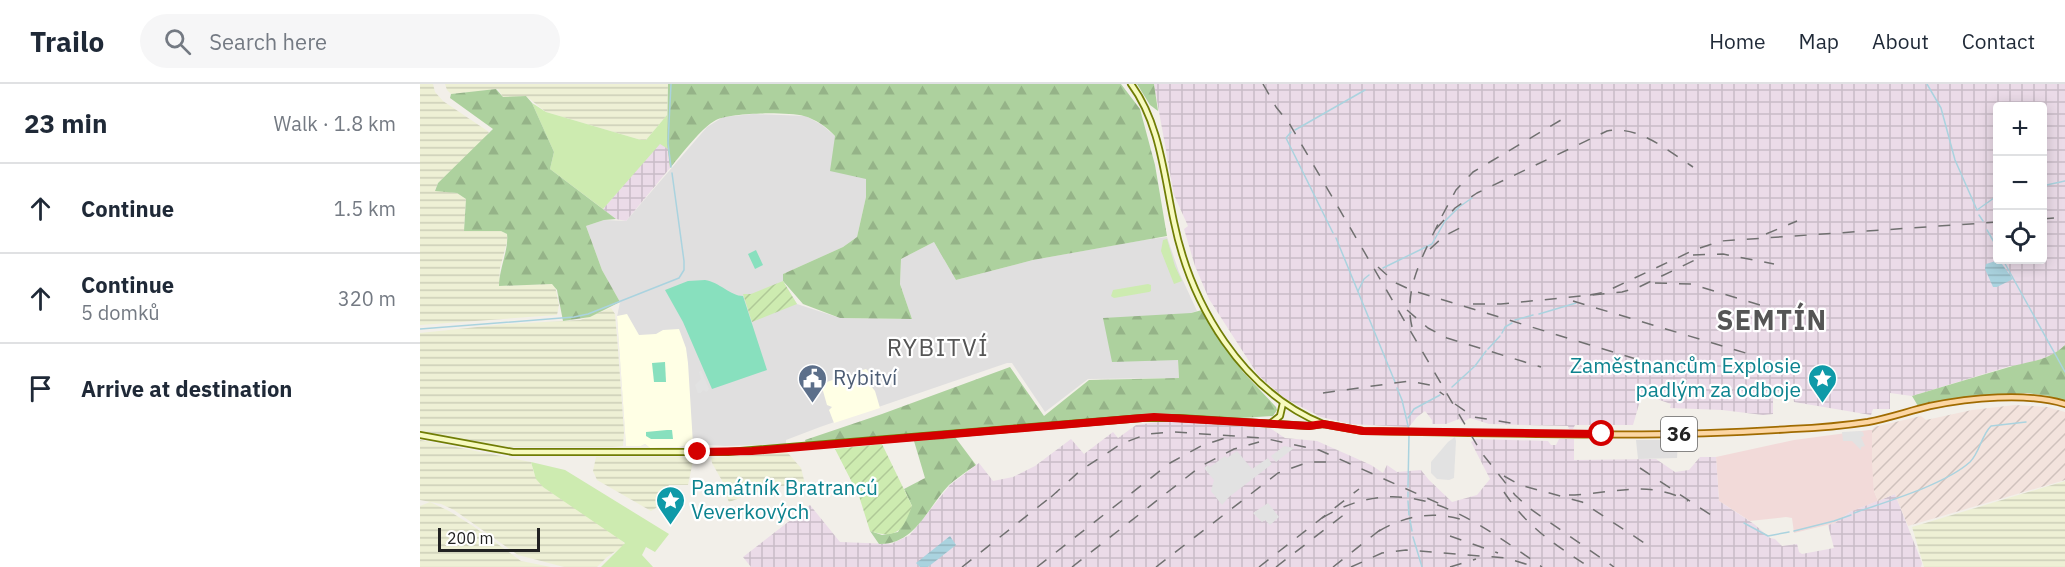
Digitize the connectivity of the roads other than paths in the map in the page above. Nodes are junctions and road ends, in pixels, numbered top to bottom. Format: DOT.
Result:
graph roads {
  1 [pos="1131,84"];
  2 [pos="1283,403"];
  3 [pos="2065,404"];
  4 [pos="1271,423"];
  5 [pos="1323,424"];
  6 [pos="420,435"];
  1 -- 2 [label="street"];
  2 -- 4 [label="street"];
  2 -- 5 [label="street"];
  3 -- 5 [label="main road, 36"];
  4 -- 5 [label="street"];
  4 -- 6 [label="street"];
}
